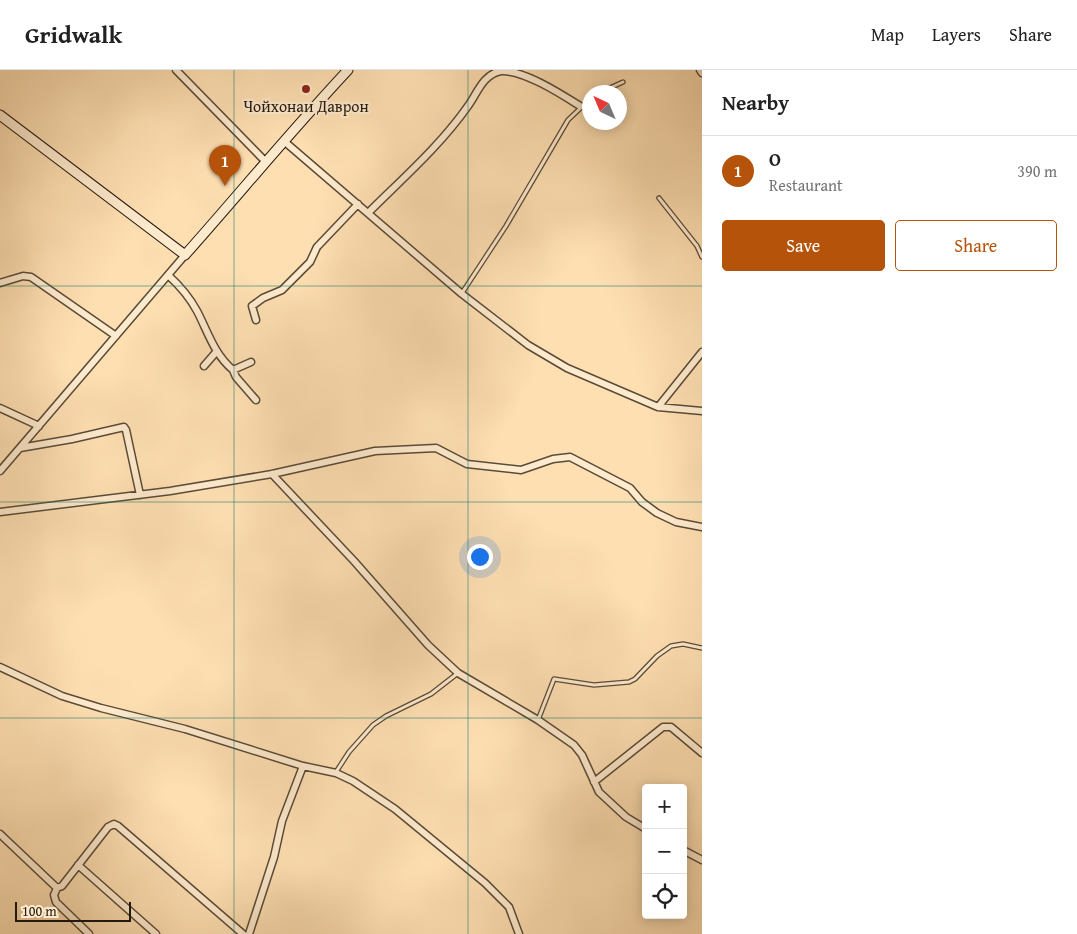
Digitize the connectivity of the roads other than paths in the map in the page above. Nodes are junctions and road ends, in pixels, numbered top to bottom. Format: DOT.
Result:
graph roads {
  1 [pos="176,70"];
  2 [pos="348,70"];
  3 [pos="623,82"];
  4 [pos="616,85"];
  5 [pos="580,106"];
  6 [pos="0,115"];
  7 [pos="285,142"];
  8 [pos="265,161"];
  9 [pos="659,198"];
  10 [pos="358,204"];
  11 [pos="368,213"];
  12 [pos="185,255"];
  13 [pos="702,258"];
  14 [pos="168,275"];
  15 [pos="0,283"];
  16 [pos="462,294"];
  17 [pos="256,320"];
  18 [pos="116,336"];
  19 [pos="217,351"];
  20 [pos="702,352"];
  21 [pos="251,362"];
  22 [pos="204,366"];
  23 [pos="233,370"];
  24 [pos="256,400"];
  25 [pos="658,407"];
  26 [pos="0,408"];
  27 [pos="702,411"];
  28 [pos="39,426"];
  29 [pos="20,448"];
  30 [pos="0,471"];
  31 [pos="272,474"];
  32 [pos="140,495"];
  33 [pos="0,512"];
  34 [pos="702,527"];
  35 [pos="702,648"];
  36 [pos="0,667"];
  37 [pos="458,673"];
  38 [pos="538,720"];
  39 [pos="702,753"];
  40 [pos="303,766"];
  41 [pos="336,773"];
  42 [pos="594,782"];
  43 [pos="645,829"];
  44 [pos="0,834"];
  45 [pos="687,852"];
  46 [pos="702,860"];
  47 [pos="78,865"];
  48 [pos="57,888"];
  49 [pos="89,934"];
  50 [pos="156,934"];
  51 [pos="243,934"];
  52 [pos="249,934"];
  53 [pos="519,934"];
  1 -- 8 [label="street"];
  2 -- 7 [label="main road"];
  3 -- 4 [label="lane"];
  5 -- 11 [label="street"];
  5 -- 16 [label="lane"];
  6 -- 12 [label="main road"];
  7 -- 8 [label="main road"];
  7 -- 10 [label="street"];
  8 -- 12 [label="main road"];
  9 -- 13 [label="lane"];
  10 -- 11 [label="street"];
  10 -- 17 [label="street"];
  11 -- 16 [label="street"];
  12 -- 14 [label="street"];
  14 -- 18 [label="street"];
  14 -- 19 [label="street"];
  15 -- 18 [label="street"];
  16 -- 25 [label="street"];
  18 -- 28 [label="street"];
  19 -- 22 [label="street"];
  19 -- 23 [label="street"];
  20 -- 25 [label="street"];
  21 -- 23 [label="street"];
  23 -- 24 [label="street"];
  25 -- 27 [label="street"];
  26 -- 28 [label="street"];
  28 -- 29 [label="street"];
  29 -- 30 [label="street"];
  29 -- 32 [label="street"];
  31 -- 32 [label="street"];
  31 -- 34 [label="street"];
  31 -- 37 [label="street"];
  32 -- 33 [label="street"];
  35 -- 38 [label="lane"];
  36 -- 40 [label="street"];
  37 -- 38 [label="street"];
  37 -- 41 [label="lane"];
  38 -- 42 [label="street"];
  39 -- 42 [label="street"];
  40 -- 41 [label="street"];
  40 -- 52 [label="street"];
  41 -- 53 [label="street"];
  42 -- 43 [label="street"];
  44 -- 48 [label="street"];
  45 -- 46 [label="street"];
  47 -- 48 [label="street"];
  47 -- 50 [label="street"];
  47 -- 51 [label="street"];
  48 -- 49 [label="street"];
}
